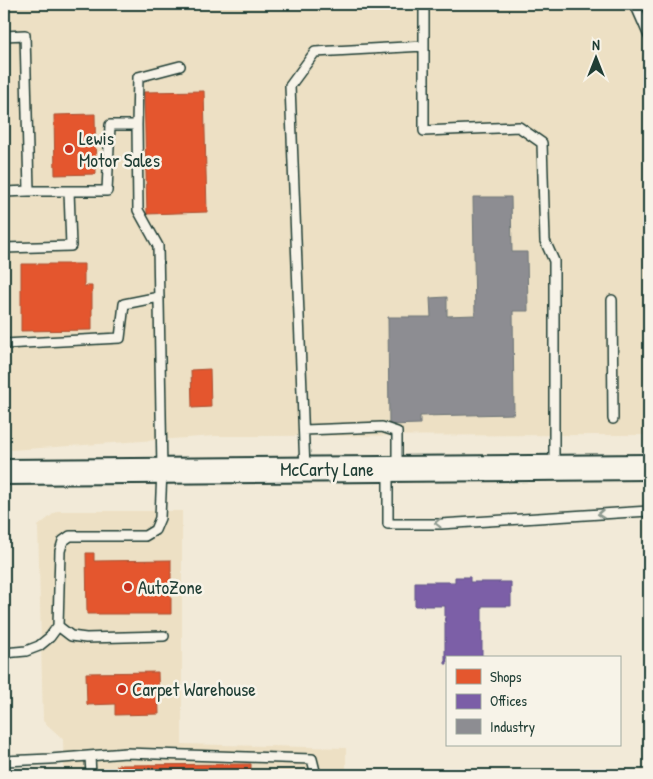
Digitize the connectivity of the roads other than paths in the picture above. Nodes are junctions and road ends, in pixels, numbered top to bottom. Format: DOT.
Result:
graph roads {
  1 [pos="424,4"];
  2 [pos="635,4"];
  3 [pos="4,36"];
  4 [pos="649,36"];
  5 [pos="424,46"];
  6 [pos="180,66"];
  7 [pos="137,125"];
  8 [pos="29,190"];
  9 [pos="69,190"];
  10 [pos="4,192"];
  11 [pos="4,248"];
  12 [pos="159,297"];
  13 [pos="612,300"];
  14 [pos="4,344"];
  15 [pos="613,419"];
  16 [pos="304,430"];
  17 [pos="649,467"];
  18 [pos="554,468"];
  19 [pos="393,469"];
  20 [pos="162,470"];
  21 [pos="305,470"];
  22 [pos="4,472"];
  23 [pos="649,511"];
  24 [pos="58,626"];
  25 [pos="164,636"];
  26 [pos="4,653"];
  27 [pos="90,756"];
  28 [pos="4,761"];
  29 [pos="91,775"];
  30 [pos="316,775"];
  1 -- 5 [label="lane"];
  2 -- 4 [label="lane"];
  3 -- 8 [label="lane"];
  5 -- 16 [label="lane"];
  5 -- 18 [label="lane"];
  6 -- 7 [label="lane"];
  7 -- 9 [label="lane"];
  7 -- 12 [label="lane"];
  8 -- 9 [label="lane"];
  8 -- 10 [label="lane"];
  9 -- 11 [label="lane"];
  12 -- 14 [label="lane"];
  12 -- 20 [label="lane"];
  13 -- 15 [label="lane"];
  16 -- 19 [label="lane"];
  16 -- 21 [label="lane"];
  17 -- 18 [label="main road, McCarty Lane"];
  18 -- 19 [label="main road, McCarty Lane"];
  19 -- 21 [label="main road, McCarty Lane"];
  23 -- 19 [label="lane, one-way"];
  20 -- 21 [label="main road, McCarty Lane"];
  20 -- 22 [label="main road, McCarty Lane"];
  20 -- 24 [label="lane"];
  24 -- 25 [label="lane"];
  24 -- 26 [label="lane"];
  27 -- 28 [label="lane"];
  27 -- 29 [label="lane"];
  27 -- 30 [label="lane"];
}
